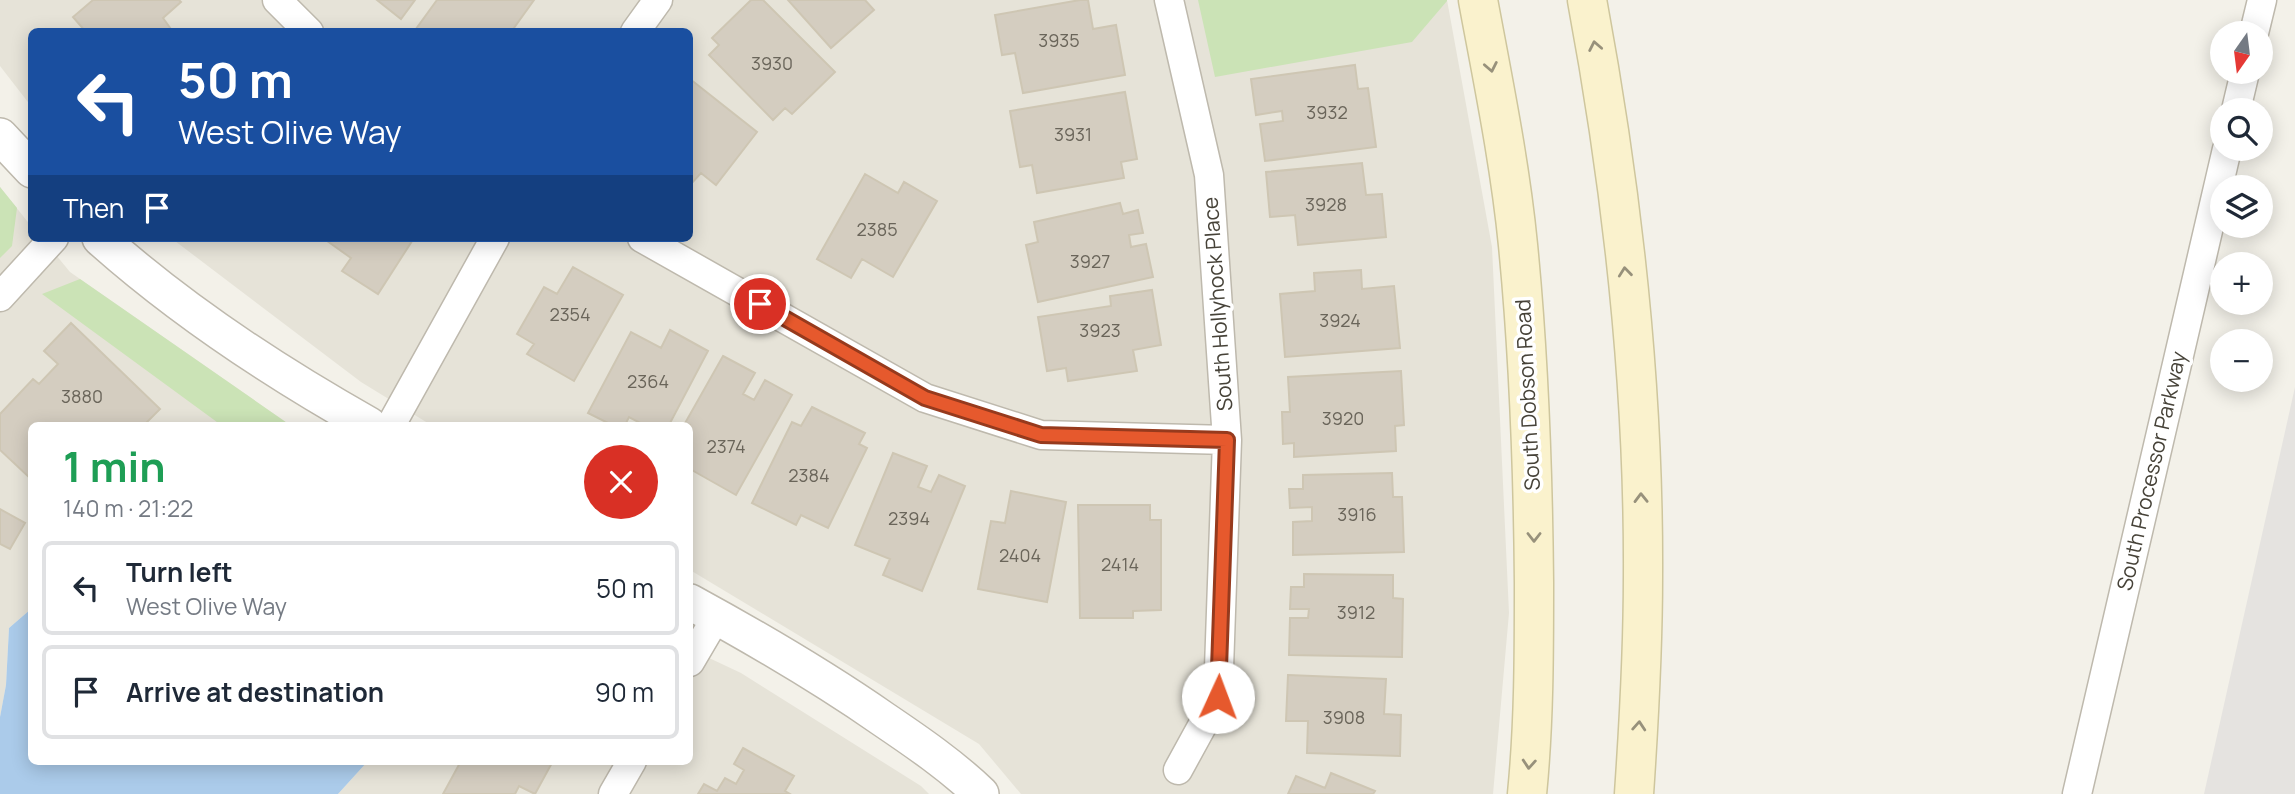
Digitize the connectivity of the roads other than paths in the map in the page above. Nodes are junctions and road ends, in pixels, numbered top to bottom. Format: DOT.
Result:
graph roads {
  1 [pos="277,0"];
  2 [pos="658,0"];
  3 [pos="1169,0"];
  4 [pos="1478,0"];
  5 [pos="1587,0"];
  6 [pos="2262,0"];
  7 [pos="2257,21"];
  8 [pos="305,28"];
  9 [pos="638,28"];
  10 [pos="0,136"];
  11 [pos="2224,161"];
  12 [pos="28,166"];
  13 [pos="50,242"];
  14 [pos="105,242"];
  15 [pos="493,242"];
  16 [pos="649,242"];
  17 [pos="0,297"];
  18 [pos="364,422"];
  19 [pos="393,422"];
  20 [pos="1227,440"];
  21 [pos="703,609"];
  22 [pos="693,650"];
  23 [pos="630,765"];
  24 [pos="1178,770"];
  25 [pos="614,794"];
  26 [pos="981,794"];
  27 [pos="1527,794"];
  28 [pos="1634,794"];
  29 [pos="2077,794"];
  1 -- 8 [label="street"];
  2 -- 9 [label="street"];
  3 -- 20 [label="street, South Hollyhock Place"];
  4 -- 27 [label="main road, South Dobson Road, one-way"];
  28 -- 5 [label="main road, one-way"];
  6 -- 7 [label="street"];
  10 -- 12 [label="street"];
  11 -- 29 [label="street, South Processor Parkway"];
  13 -- 17 [label="street"];
  14 -- 18 [label="street"];
  15 -- 19 [label="street"];
  16 -- 20 [label="street"];
  20 -- 24 [label="street, South Hollyhock Place"];
  21 -- 22 [label="street"];
  21 -- 26 [label="street"];
  23 -- 25 [label="street"];
}
